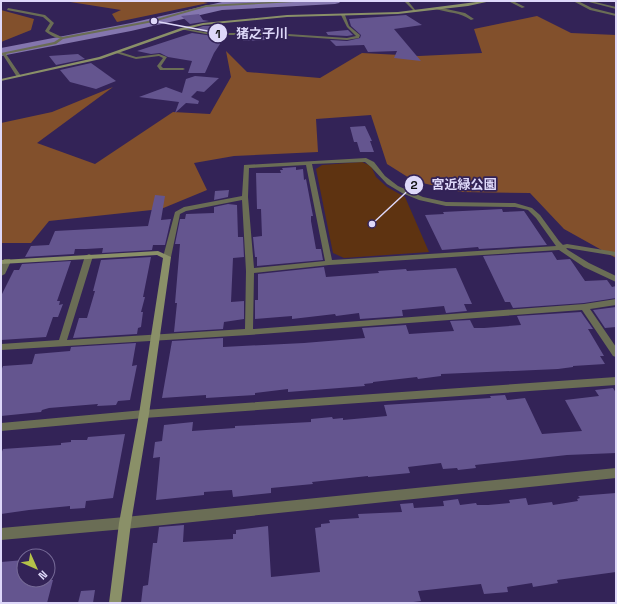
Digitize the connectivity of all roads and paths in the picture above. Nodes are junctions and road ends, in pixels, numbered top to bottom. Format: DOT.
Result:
graph roads {
  1 [pos="310,1"];
  2 [pos="406,1"];
  3 [pos="489,1"];
  4 [pos="510,1"];
  5 [pos="575,1"];
  6 [pos="587,1"];
  7 [pos="599,1"];
  8 [pos="595,3"];
  9 [pos="523,7"];
  10 [pos="437,8"];
  11 [pos="616,8"];
  12 [pos="8,9"];
  13 [pos="415,10"];
  14 [pos="343,15"];
  15 [pos="616,15"];
  16 [pos="472,19"];
  17 [pos="182,29"];
  18 [pos="60,40"];
  19 [pos="117,52"];
  20 [pos="3,54"];
  21 [pos="183,69"];
  22 [pos="19,76"];
  23 [pos="1,80"];
  24 [pos="309,163"];
  25 [pos="245,197"];
  26 [pos="561,248"];
  27 [pos="616,254"];
  28 [pos="88,256"];
  29 [pos="167,257"];
  30 [pos="4,261"];
  31 [pos="329,263"];
  32 [pos="250,271"];
  33 [pos="1,274"];
  34 [pos="616,279"];
  35 [pos="616,302"];
  36 [pos="584,307"];
  37 [pos="249,332"];
  38 [pos="155,338"];
  39 [pos="62,343"];
  40 [pos="1,347"];
  41 [pos="616,354"];
  42 [pos="616,381"];
  43 [pos="144,414"];
  44 [pos="1,426"];
  45 [pos="616,473"];
  46 [pos="125,523"];
  47 [pos="1,534"];
  48 [pos="115,603"];
  1 -- 18 [label="street"];
  2 -- 13 [label="street"];
  3 -- 10 [label="street"];
  4 -- 9 [label="street"];
  5 -- 15 [label="street"];
  6 -- 8 [label="street"];
  7 -- 8 [label="street"];
  8 -- 11 [label="street"];
  10 -- 13 [label="street"];
  10 -- 16 [label="street"];
  12 -- 18 [label="street"];
  13 -- 14 [label="street"];
  14 -- 17 [label="street"];
  14 -- 17 [label="street"];
  17 -- 19 [label="street"];
  18 -- 20 [label="street"];
  19 -- 21 [label="street"];
  19 -- 22 [label="street"];
  20 -- 22 [label="street"];
  22 -- 23 [label="street"];
  24 -- 25 [label="street"];
  24 -- 26 [label="street"];
  24 -- 31 [label="street"];
  25 -- 29 [label="street"];
  25 -- 32 [label="street"];
  26 -- 27 [label="street"];
  26 -- 31 [label="street"];
  26 -- 34 [label="street"];
  28 -- 29 [label="street"];
  28 -- 30 [label="street"];
  28 -- 39 [label="street"];
  29 -- 38 [label="street"];
  30 -- 33 [label="street"];
  31 -- 32 [label="street"];
  32 -- 37 [label="street"];
  35 -- 36 [label="street"];
  36 -- 37 [label="street"];
  36 -- 41 [label="street"];
  37 -- 38 [label="street"];
  38 -- 39 [label="street"];
  38 -- 43 [label="street"];
  39 -- 40 [label="street"];
  42 -- 43 [label="street"];
  43 -- 44 [label="street"];
  43 -- 46 [label="street"];
  45 -- 46 [label="street"];
  46 -- 47 [label="street"];
  46 -- 48 [label="street"];
}
